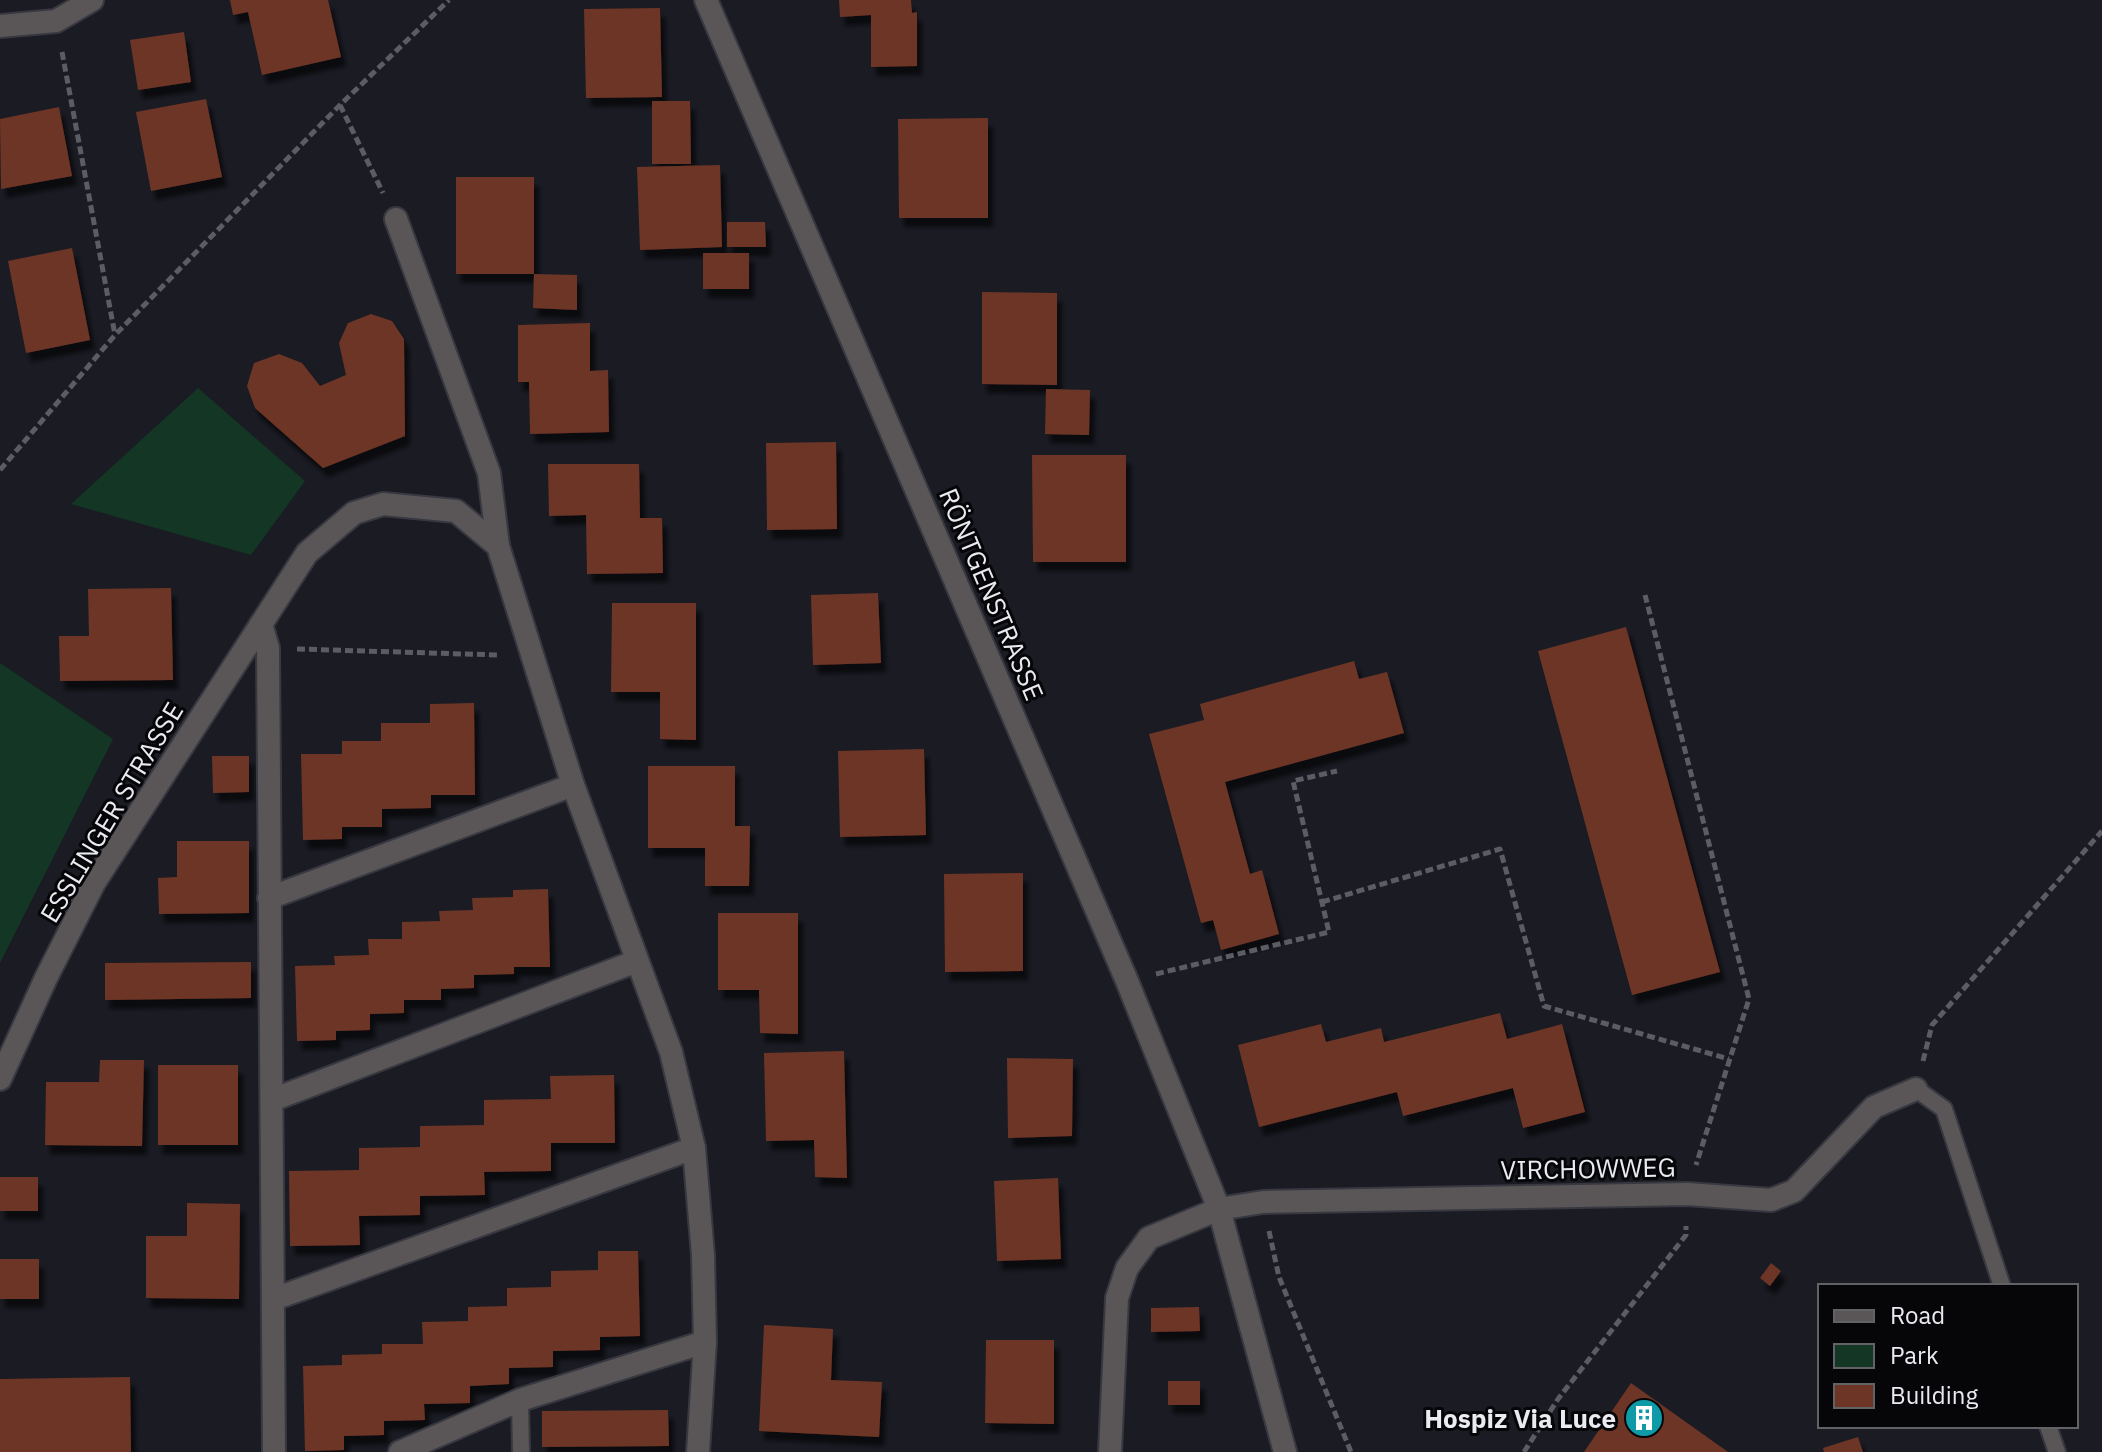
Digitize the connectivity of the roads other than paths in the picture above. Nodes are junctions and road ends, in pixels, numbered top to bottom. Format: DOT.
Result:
graph roads {
  1 [pos="92,0"];
  2 [pos="708,1"];
  3 [pos="0,26"];
  4 [pos="396,219"];
  5 [pos="498,546"];
  6 [pos="261,624"];
  7 [pos="573,785"];
  8 [pos="269,898"];
  9 [pos="637,961"];
  10 [pos="0,1079"];
  11 [pos="1916,1089"];
  12 [pos="272,1100"];
  13 [pos="694,1148"];
  14 [pos="1219,1209"];
  15 [pos="2001,1284"];
  16 [pos="274,1299"];
  17 [pos="705,1342"];
  18 [pos="520,1400"];
  19 [pos="2049,1428"];
  20 [pos="274,1452"];
  21 [pos="400,1452"];
  22 [pos="521,1452"];
  23 [pos="698,1452"];
  24 [pos="1110,1452"];
  25 [pos="1285,1452"];
  26 [pos="2057,1452"];
  1 -- 3 [label="street"];
  2 -- 14 [label="street, RÖNTGENSTRASSE"];
  4 -- 5 [label="street"];
  5 -- 6 [label="street, ESSLINGER STRASSE"];
  5 -- 7 [label="street"];
  6 -- 8 [label="street"];
  6 -- 10 [label="street, ESSLINGER STRASSE"];
  7 -- 8 [label="street"];
  7 -- 9 [label="street"];
  8 -- 12 [label="street"];
  9 -- 12 [label="street"];
  9 -- 13 [label="street"];
  11 -- 14 [label="street, VIRCHOWWEG"];
  11 -- 15 [label="lane"];
  12 -- 16 [label="street"];
  13 -- 16 [label="street"];
  13 -- 17 [label="street"];
  14 -- 24 [label="street"];
  14 -- 25 [label="street, RÖNTGENSTRASSE"];
  16 -- 20 [label="street"];
  17 -- 18 [label="street"];
  17 -- 23 [label="street"];
  18 -- 21 [label="street"];
  18 -- 22 [label="lane"];
  19 -- 26 [label="lane"];
}
